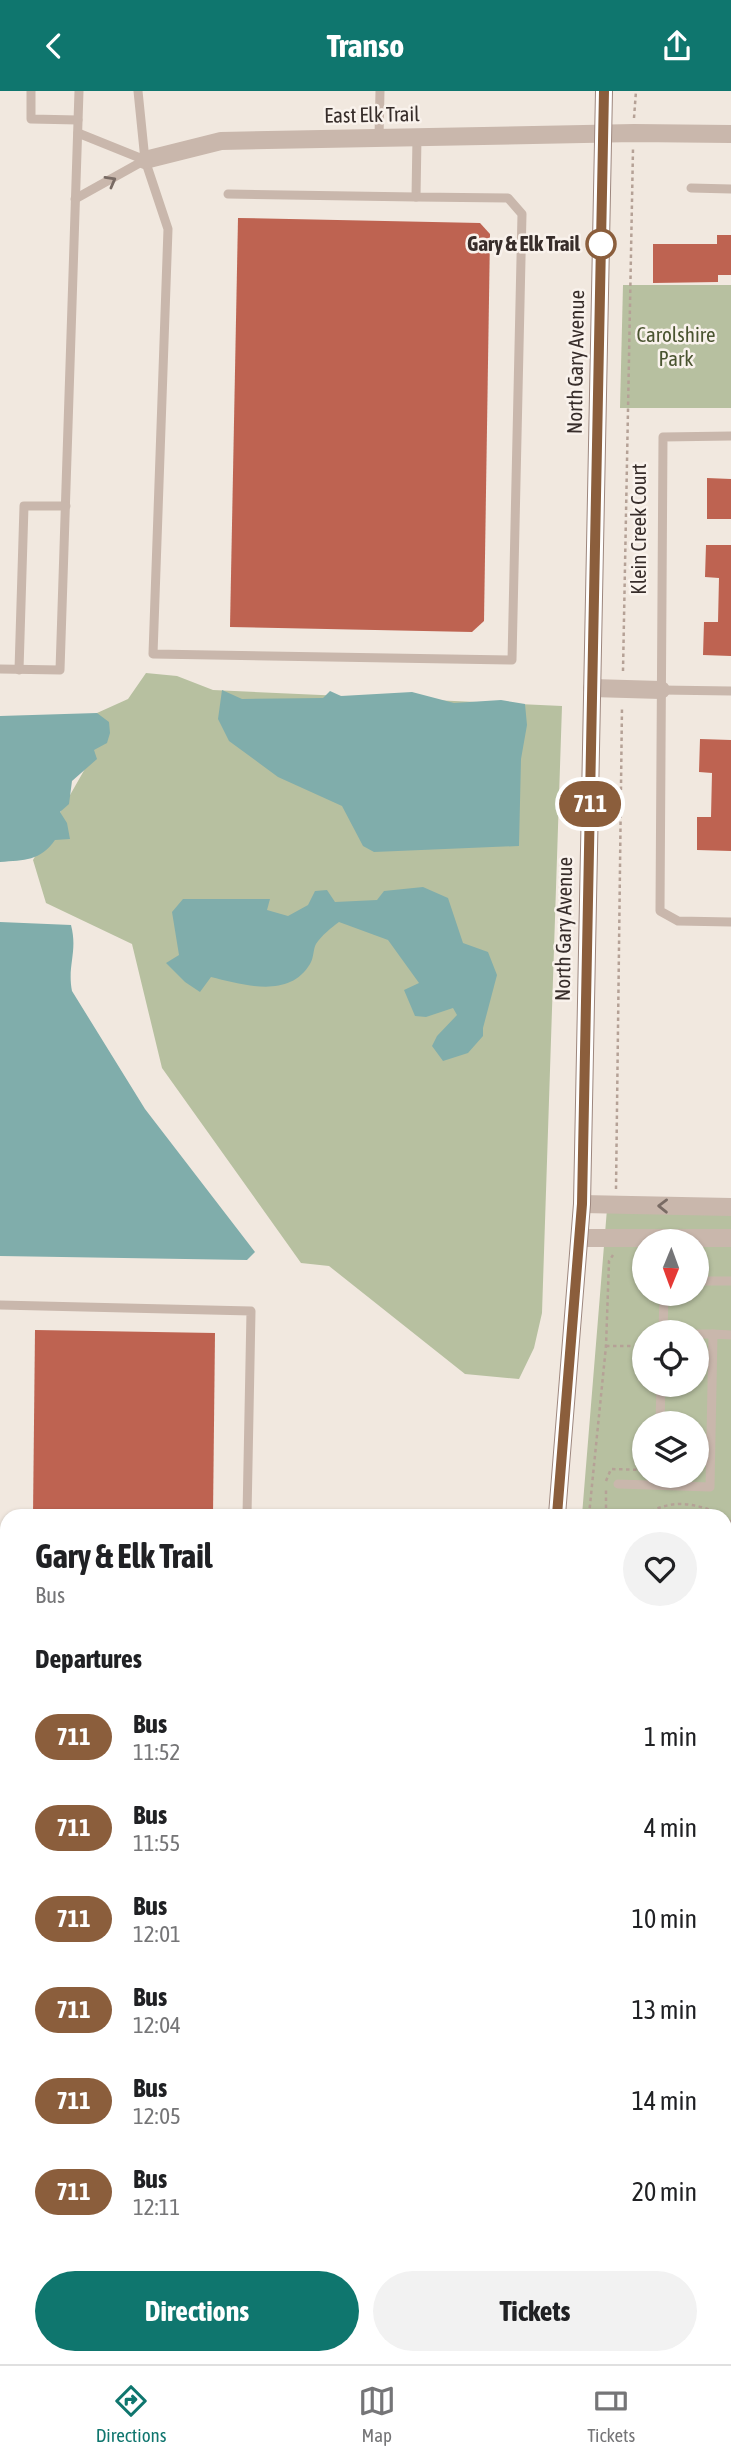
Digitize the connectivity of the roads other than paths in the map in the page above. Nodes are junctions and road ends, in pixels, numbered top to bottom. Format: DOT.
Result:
graph roads {
  1 [pos="32,91"];
  2 [pos="79,91"];
  3 [pos="138,91"];
  4 [pos="380,91"];
  5 [pos="604,91"];
  6 [pos="78,120"];
  7 [pos="78,133"];
  8 [pos="603,134"];
  9 [pos="731,134"];
  10 [pos="379,137"];
  11 [pos="417,137"];
  12 [pos="145,160"];
  13 [pos="691,188"];
  14 [pos="731,189"];
  15 [pos="228,194"];
  16 [pos="416,197"];
  17 [pos="75,199"];
  18 [pos="731,436"];
  19 [pos="66,506"];
  20 [pos="0,669"];
  21 [pos="19,670"];
  22 [pos="592,688"];
  23 [pos="661,690"];
  24 [pos="731,691"];
  25 [pos="731,922"];
  26 [pos="582,1204"];
  27 [pos="731,1207"];
  28 [pos="580,1238"];
  29 [pos="731,1238"];
  30 [pos="709,1280"];
  31 [pos="731,1281"];
  32 [pos="0,1305"];
  33 [pos="709,1334"];
  34 [pos="713,1334"];
  35 [pos="731,1335"];
  36 [pos="632,1483"];
  37 [pos="618,1484"];
  38 [pos="709,1487"];
  39 [pos="247,1509"];
  40 [pos="557,1509"];
  1 -- 6 [label="lane"];
  2 -- 6 [label="lane"];
  3 -- 12 [label="lane"];
  4 -- 10 [label="lane"];
  5 -- 8 [label="street, North Gary Avenue"];
  6 -- 7 [label="lane"];
  7 -- 12 [label="lane"];
  7 -- 17 [label="lane"];
  8 -- 9 [label="street, East Elk Trail"];
  8 -- 11 [label="street, East Elk Trail"];
  8 -- 22 [label="street, North Gary Avenue"];
  10 -- 11 [label="street, East Elk Trail"];
  10 -- 12 [label="street, East Elk Trail"];
  11 -- 16 [label="lane"];
  12 -- 16 [label="lane"];
  17 -- 12 [label="lane, one-way"];
  13 -- 14 [label="lane"];
  15 -- 16 [label="lane"];
  17 -- 19 [label="lane"];
  18 -- 23 [label="lane, Klein Creek Court"];
  19 -- 21 [label="lane"];
  19 -- 21 [label="lane"];
  20 -- 21 [label="lane"];
  22 -- 23 [label="street"];
  22 -- 26 [label="street, North Gary Avenue"];
  23 -- 24 [label="lane"];
  23 -- 25 [label="lane, Klein Creek Court"];
  27 -- 26 [label="street, one-way"];
  26 -- 28 [label="street, North Gary Avenue"];
  28 -- 29 [label="street"];
  28 -- 40 [label="street, North Gary Avenue"];
  30 -- 31 [label="lane"];
  32 -- 39 [label="lane"];
  33 -- 34 [label="lane"];
  34 -- 35 [label="lane"];
  34 -- 38 [label="lane"];
  36 -- 37 [label="lane"];
}
